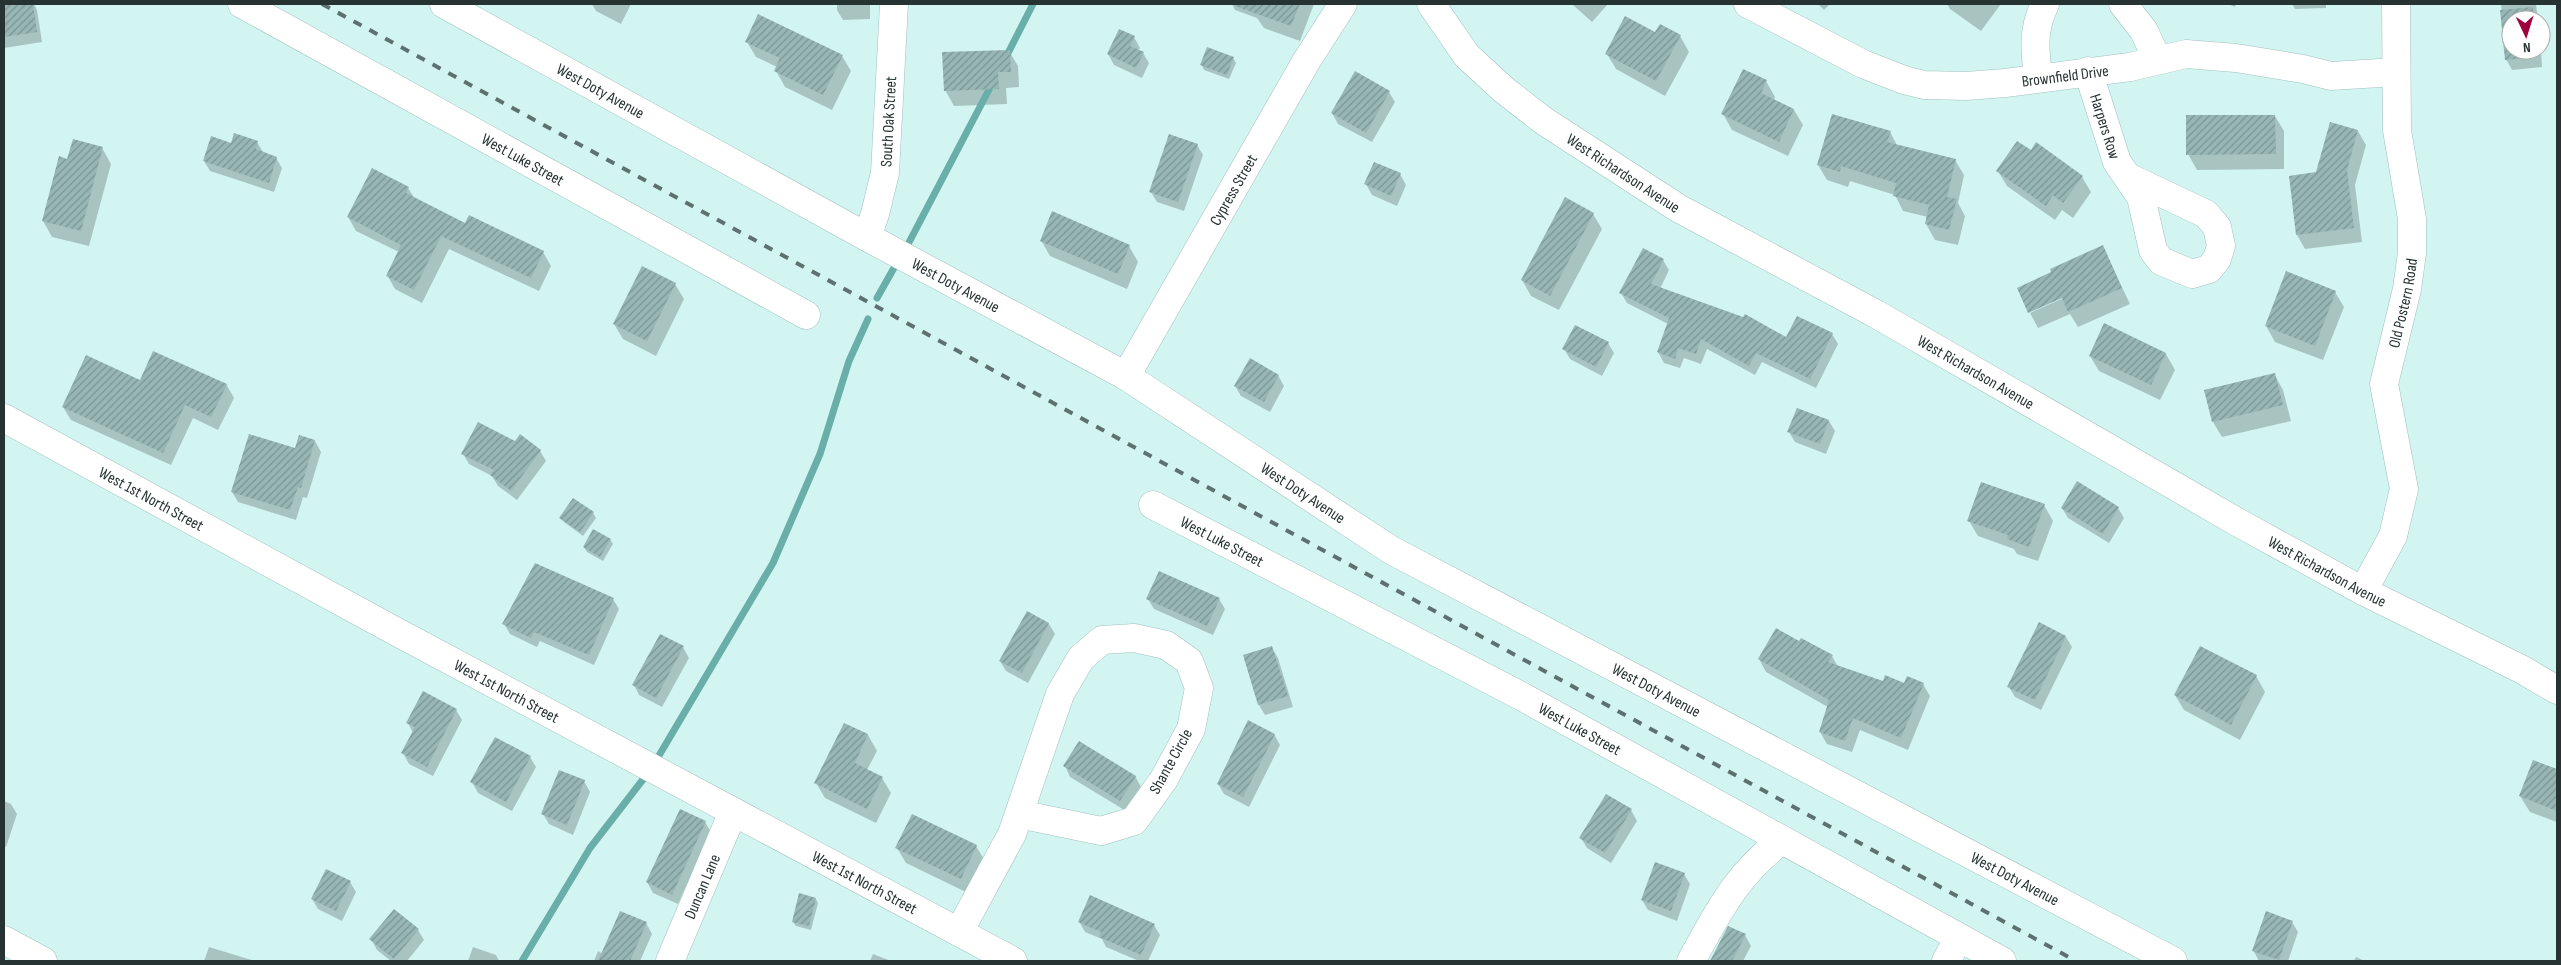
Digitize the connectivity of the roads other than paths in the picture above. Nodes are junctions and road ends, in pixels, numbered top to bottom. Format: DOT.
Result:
graph roads {
  1 [pos="242,4"];
  2 [pos="445,4"];
  3 [pos="894,4"];
  4 [pos="1343,4"];
  5 [pos="1431,4"];
  6 [pos="1748,4"];
  7 [pos="2045,4"];
  8 [pos="2123,4"];
  9 [pos="2396,4"];
  10 [pos="2157,59"];
  11 [pos="2088,71"];
  12 [pos="2396,72"];
  13 [pos="2038,78"];
  14 [pos="2130,178"];
  15 [pos="867,237"];
  16 [pos="806,315"];
  17 [pos="1126,376"];
  18 [pos="4,418"];
  19 [pos="1153,505"];
  20 [pos="2363,591"];
  21 [pos="2557,690"];
  22 [pos="733,812"];
  23 [pos="1019,814"];
  24 [pos="1782,840"];
  25 [pos="959,932"];
  26 [pos="1959,938"];
  27 [pos="4,940"];
  28 [pos="43,961"];
  29 [pos="670,961"];
  30 [pos="1013,961"];
  31 [pos="1691,961"];
  32 [pos="1946,961"];
  33 [pos="2002,961"];
  34 [pos="2173,961"];
  1 -- 16 [label="street, West Luke Street"];
  2 -- 15 [label="street, West Doty Avenue"];
  3 -- 15 [label="street, South Oak Street"];
  4 -- 17 [label="street, Cypress Street"];
  5 -- 20 [label="street, West Richardson Avenue"];
  6 -- 13 [label="street, Brownfield Drive"];
  7 -- 13 [label="street"];
  8 -- 10 [label="street"];
  9 -- 12 [label="street, Old Postern Road"];
  10 -- 11 [label="street, Brownfield Drive"];
  10 -- 12 [label="street, Brownfield Drive"];
  11 -- 13 [label="street, Brownfield Drive"];
  11 -- 14 [label="street, Harpers Row"];
  12 -- 20 [label="street, Old Postern Road"];
  15 -- 17 [label="street, West Doty Avenue"];
  17 -- 34 [label="street, West Doty Avenue"];
  18 -- 22 [label="street, West 1st North Street"];
  19 -- 24 [label="street, West Luke Street"];
  20 -- 21 [label="street, West Richardson Avenue"];
  22 -- 25 [label="street, West 1st North Street"];
  22 -- 29 [label="street, Duncan Lane"];
  23 -- 23 [label="street, Shante Circle"];
  23 -- 25 [label="street, Shante Circle"];
  24 -- 26 [label="street, West Luke Street"];
  24 -- 31 [label="street"];
  25 -- 30 [label="street, West 1st North Street"];
  26 -- 32 [label="street"];
  26 -- 33 [label="street, West Luke Street"];
  27 -- 28 [label="street"];
}
